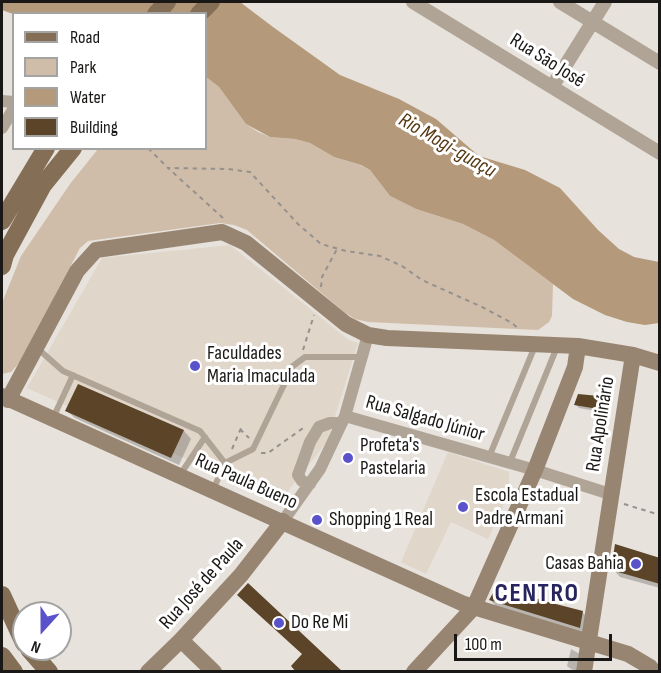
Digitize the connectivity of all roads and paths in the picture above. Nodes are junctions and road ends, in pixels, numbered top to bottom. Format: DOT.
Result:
graph roads {
  1 [pos="413,2"];
  2 [pos="560,2"];
  3 [pos="605,2"];
  4 [pos="592,22"];
  5 [pos="660,63"];
  6 [pos="552,87"];
  7 [pos="12,111"];
  8 [pos="2,128"];
  9 [pos="45,150"];
  10 [pos="71,150"];
  11 [pos="150,150"];
  12 [pos="660,153"];
  13 [pos="168,168"];
  14 [pos="2,222"];
  15 [pos="236,239"];
  16 [pos="337,249"];
  17 [pos="2,266"];
  18 [pos="321,303"];
  19 [pos="368,335"];
  20 [pos="536,343"];
  21 [pos="558,344"];
  22 [pos="578,346"];
  23 [pos="36,348"];
  24 [pos="633,355"];
  25 [pos="362,357"];
  26 [pos="299,361"];
  27 [pos="660,363"];
  28 [pos="73,375"];
  29 [pos="5,398"];
  30 [pos="53,420"];
  31 [pos="344,420"];
  32 [pos="319,427"];
  33 [pos="205,437"];
  34 [pos="255,446"];
  35 [pos="489,457"];
  36 [pos="235,458"];
  37 [pos="225,463"];
  38 [pos="510,463"];
  39 [pos="535,470"];
  40 [pos="179,476"];
  41 [pos="310,484"];
  42 [pos="213,490"];
  43 [pos="610,497"];
  44 [pos="660,515"];
  45 [pos="283,521"];
  46 [pos="2,595"];
  47 [pos="474,607"];
  48 [pos="12,617"];
  49 [pos="181,640"];
  50 [pos="589,642"];
  51 [pos="2,656"];
  52 [pos="14,672"];
  53 [pos="148,672"];
  54 [pos="214,672"];
  55 [pos="414,672"];
  56 [pos="584,672"];
  57 [pos="654,672"];
  1 -- 6 [label="street, Rua São José"];
  2 -- 4 [label="street"];
  3 -- 4 [label="street"];
  4 -- 5 [label="street"];
  4 -- 6 [label="street"];
  6 -- 12 [label="street, Rua São José"];
  7 -- 8 [label="street"];
  9 -- 14 [label="main road"];
  10 -- 17 [label="main road"];
  11 -- 13 [label="path"];
  13 -- 15 [label="path"];
  13 -- 16 [label="path"];
  15 -- 18 [label="main road"];
  15 -- 23 [label="main road"];
  16 -- 18 [label="path"];
  16 -- 20 [label="path"];
  18 -- 19 [label="main road"];
  18 -- 26 [label="path"];
  19 -- 20 [label="main road"];
  19 -- 25 [label="street"];
  20 -- 21 [label="main road"];
  20 -- 35 [label="lane"];
  21 -- 22 [label="main road"];
  21 -- 38 [label="lane"];
  22 -- 24 [label="main road"];
  22 -- 39 [label="main road"];
  23 -- 28 [label="lane"];
  23 -- 29 [label="main road"];
  24 -- 27 [label="main road"];
  24 -- 43 [label="main road, Rua Apolinário"];
  25 -- 26 [label="lane"];
  25 -- 31 [label="street"];
  26 -- 34 [label="lane"];
  28 -- 30 [label="lane"];
  28 -- 33 [label="lane"];
  29 -- 30 [label="main road, Rua Paula Bueno"];
  30 -- 40 [label="main road, Rua Paula Bueno"];
  31 -- 32 [label="street"];
  31 -- 35 [label="street, Rua Salgado Júnior"];
  31 -- 41 [label="street, Rua Salgado Júnior"];
  32 -- 34 [label="path"];
  32 -- 41 [label="street"];
  33 -- 37 [label="lane"];
  33 -- 40 [label="lane"];
  34 -- 36 [label="lane"];
  34 -- 36 [label="path"];
  35 -- 38 [label="street, Rua Salgado Júnior"];
  36 -- 37 [label="lane"];
  37 -- 42 [label="lane"];
  38 -- 39 [label="street, Rua Salgado Júnior"];
  39 -- 43 [label="street, Rua Salgado Júnior"];
  39 -- 47 [label="main road"];
  40 -- 42 [label="main road, Rua Paula Bueno"];
  41 -- 45 [label="street, Rua Salgado Júnior"];
  42 -- 45 [label="main road, Rua Paula Bueno"];
  43 -- 44 [label="path"];
  43 -- 50 [label="main road, Rua Apolinário"];
  45 -- 47 [label="main road, Rua Paula Bueno"];
  45 -- 49 [label="main road, Rua José de Paula"];
  46 -- 48 [label="main road"];
  47 -- 50 [label="main road, Rua Paula Bueno"];
  47 -- 55 [label="main road"];
  49 -- 53 [label="main road, Rua José de Paula"];
  49 -- 54 [label="main road"];
  50 -- 56 [label="main road, Rua Apolinário"];
  50 -- 57 [label="main road, Rua Paula Bueno"];
  51 -- 52 [label="main road"];
}
